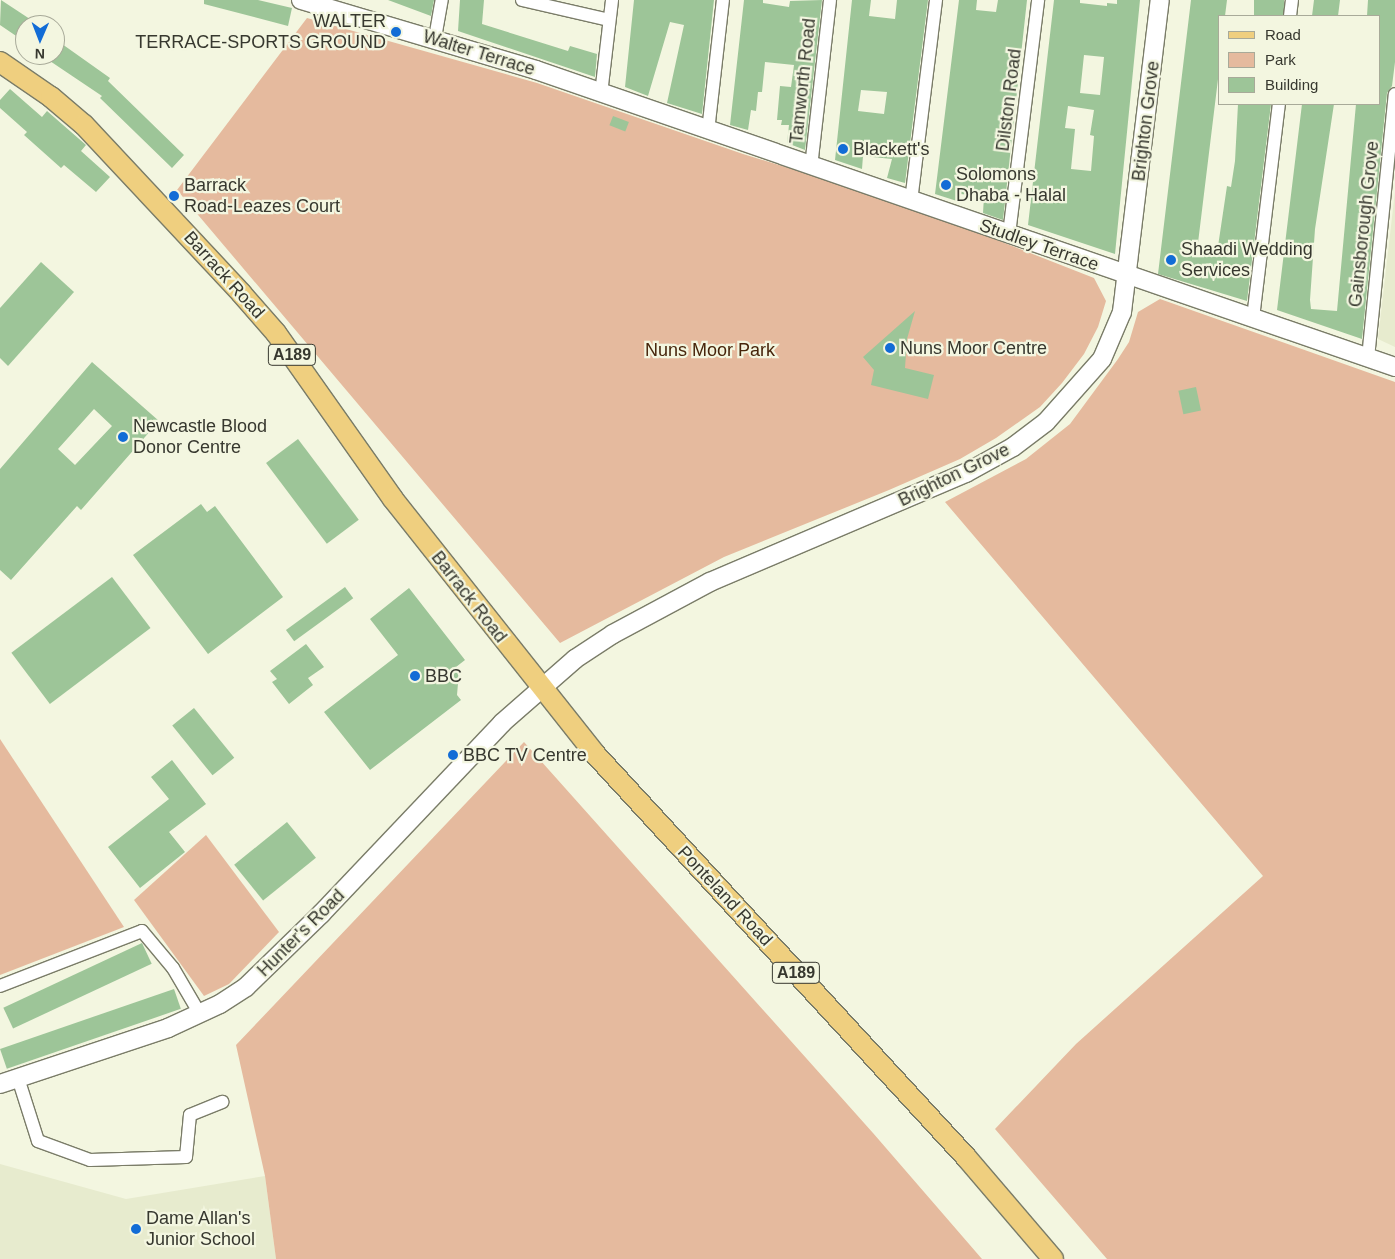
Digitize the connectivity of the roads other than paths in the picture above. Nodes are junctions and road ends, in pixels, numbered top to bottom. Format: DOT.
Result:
graph roads {
  1 [pos="301,0"];
  2 [pos="442,0"];
  3 [pos="522,0"];
  4 [pos="612,0"];
  5 [pos="723,0"];
  6 [pos="830,0"];
  7 [pos="936,0"];
  8 [pos="1038,0"];
  9 [pos="1160,0"];
  10 [pos="1292,0"];
  11 [pos="1290,15"];
  12 [pos="609,20"];
  13 [pos="434,38"];
  14 [pos="0,62"];
  15 [pos="601,94"];
  16 [pos="1395,94"];
  17 [pos="1279,105"];
  18 [pos="654,113"];
  19 [pos="708,131"];
  20 [pos="811,167"];
  21 [pos="911,200"];
  22 [pos="1009,234"];
  23 [pos="1128,277"];
  24 [pos="1253,318"];
  25 [pos="1368,358"];
  26 [pos="1395,367"];
  27 [pos="540,687"];
  28 [pos="0,986"];
  29 [pos="200,1014"];
  30 [pos="18,1078"];
  31 [pos="0,1084"];
  32 [pos="223,1102"];
  33 [pos="1053,1259"];
  1 -- 13 [label="street, Walter Terrace"];
  2 -- 13 [label="street"];
  3 -- 12 [label="street"];
  4 -- 12 [label="street"];
  5 -- 19 [label="street"];
  6 -- 20 [label="street, Tamworth Road"];
  7 -- 21 [label="street"];
  8 -- 22 [label="street, Dilston Road"];
  9 -- 23 [label="street, Brighton Grove"];
  10 -- 11 [label="street"];
  12 -- 15 [label="street"];
  13 -- 15 [label="street, Walter Terrace"];
  14 -- 27 [label="main road, Barrack Road / A189"];
  15 -- 18 [label="street, Walter Terrace"];
  16 -- 25 [label="street, Gainsborough Grove"];
  17 -- 24 [label="street"];
  18 -- 19 [label="street, Studley Terrace"];
  19 -- 20 [label="street, Studley Terrace"];
  20 -- 21 [label="street, Studley Terrace"];
  21 -- 22 [label="street, Studley Terrace"];
  22 -- 23 [label="street, Studley Terrace"];
  23 -- 24 [label="street, Studley Terrace"];
  23 -- 27 [label="street, Brighton Grove"];
  24 -- 25 [label="street, Studley Terrace"];
  25 -- 26 [label="street, Studley Terrace"];
  27 -- 29 [label="street, Hunter's Road"];
  27 -- 33 [label="main road, Ponteland Road / A189"];
  28 -- 29 [label="street"];
  29 -- 30 [label="street, Hunter's Road"];
  30 -- 31 [label="street, Hunter's Road"];
  30 -- 32 [label="street"];
}
